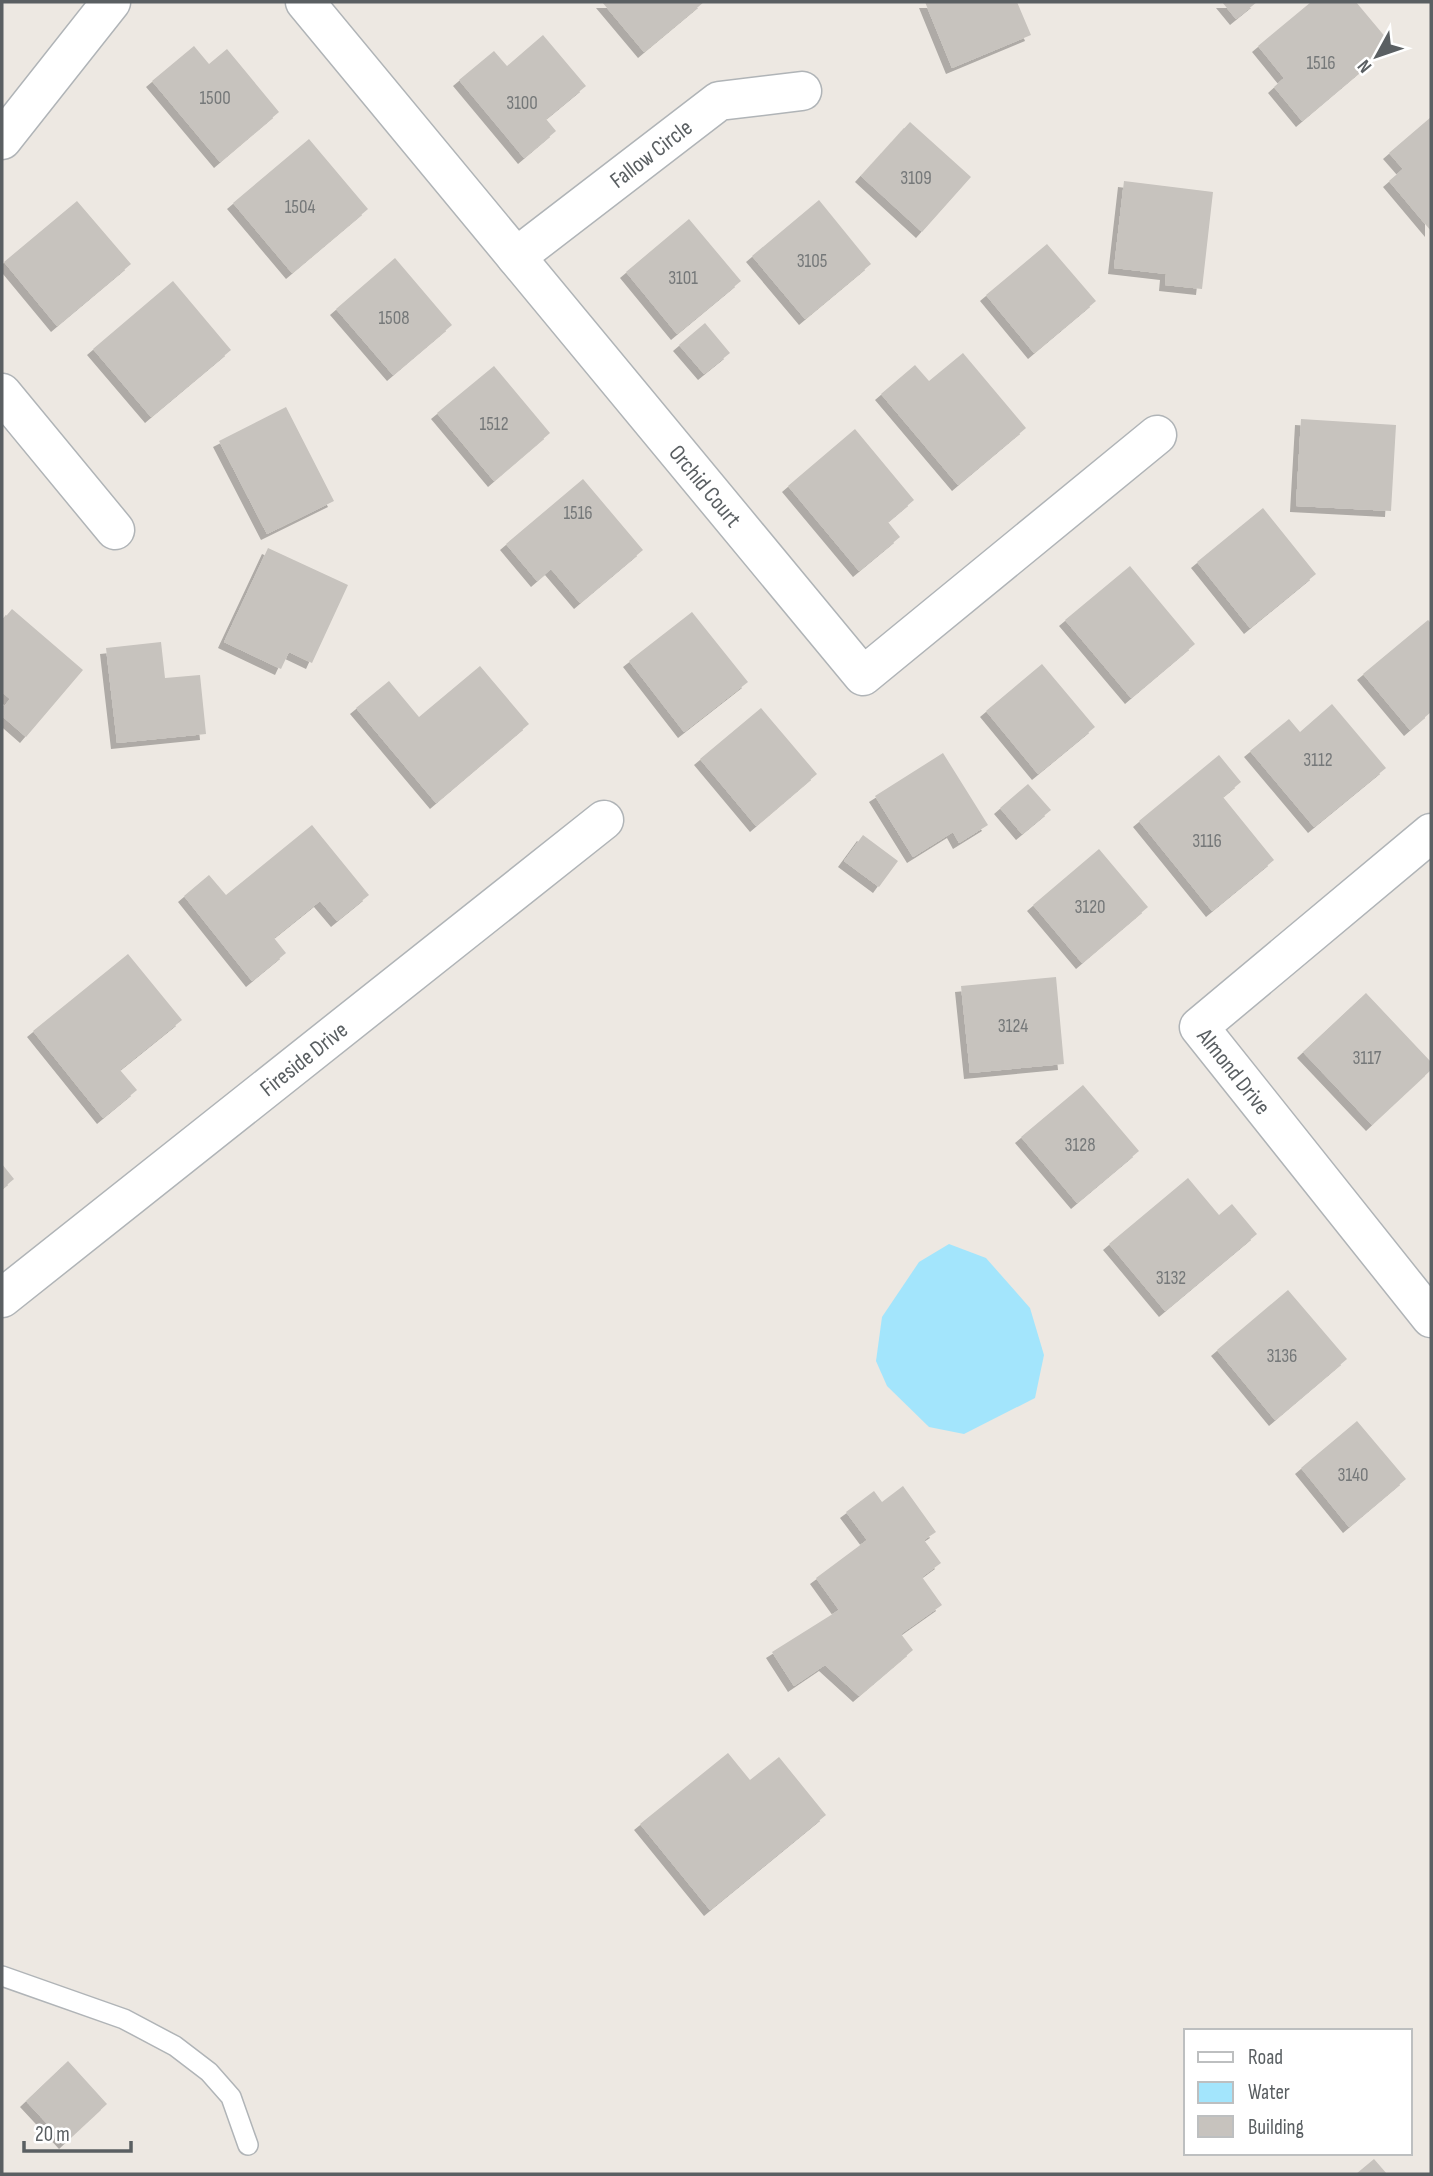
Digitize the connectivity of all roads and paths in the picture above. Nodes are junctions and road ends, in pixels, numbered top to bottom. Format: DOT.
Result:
graph roads {
  1 [pos="111,2"];
  2 [pos="305,2"];
  3 [pos="802,91"];
  4 [pos="2,140"];
  5 [pos="516,257"];
  6 [pos="2,393"];
  7 [pos="1157,435"];
  8 [pos="115,530"];
  9 [pos="604,820"];
  10 [pos="1431,833"];
  11 [pos="2,1298"];
  12 [pos="1431,1318"];
  13 [pos="2,1976"];
  14 [pos="248,2145"];
  1 -- 4 [label="street"];
  2 -- 5 [label="street, Orchid Court"];
  3 -- 5 [label="street, Fallow Circle"];
  5 -- 7 [label="street, Orchid Court"];
  6 -- 8 [label="street"];
  9 -- 11 [label="street, Fireside Drive"];
  10 -- 12 [label="street, Almond Drive"];
  13 -- 14 [label="lane"];
}
